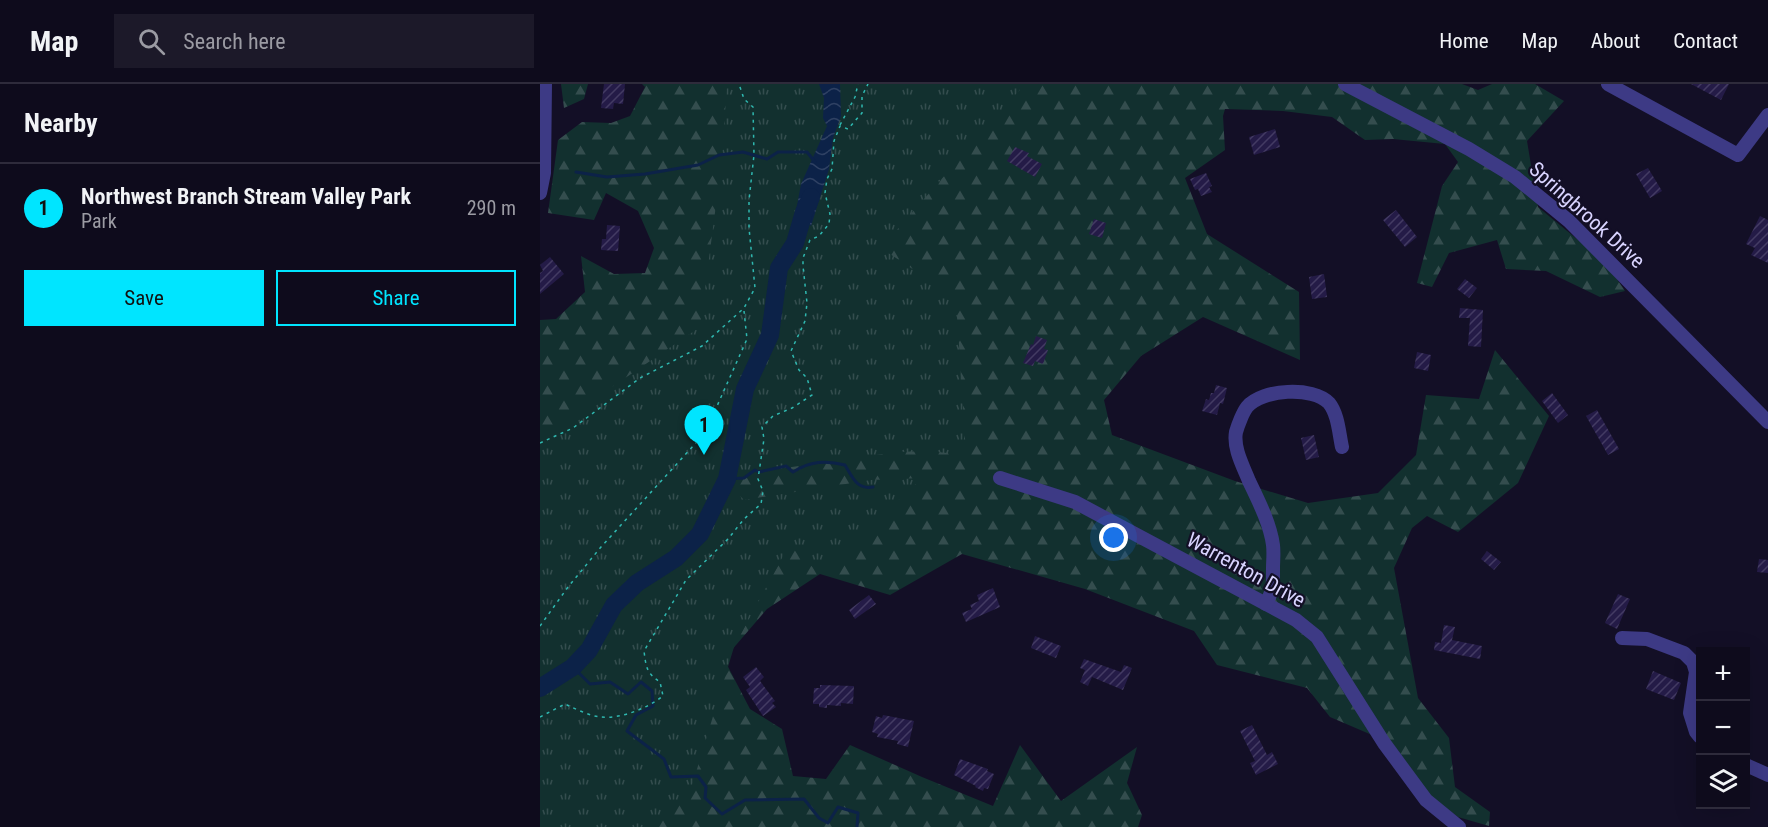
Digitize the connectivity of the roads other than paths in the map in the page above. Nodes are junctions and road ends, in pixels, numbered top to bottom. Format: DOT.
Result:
graph roads {
  1 [pos="545,84"];
  2 [pos="1345,84"];
  3 [pos="1608,84"];
  4 [pos="1768,115"];
  5 [pos="540,193"];
  6 [pos="1768,422"];
  7 [pos="1342,447"];
  8 [pos="1000,478"];
  9 [pos="1266,604"];
  10 [pos="1622,638"];
  11 [pos="1696,732"];
  12 [pos="1750,767"];
  13 [pos="1768,775"];
  14 [pos="1459,827"];
  1 -- 5 [label="street"];
  2 -- 6 [label="street, Springbrook Drive"];
  3 -- 4 [label="street"];
  7 -- 9 [label="street"];
  8 -- 9 [label="street, Warrenton Drive"];
  9 -- 14 [label="street, Warrenton Drive"];
  10 -- 11 [label="street"];
  12 -- 13 [label="street"];
}
